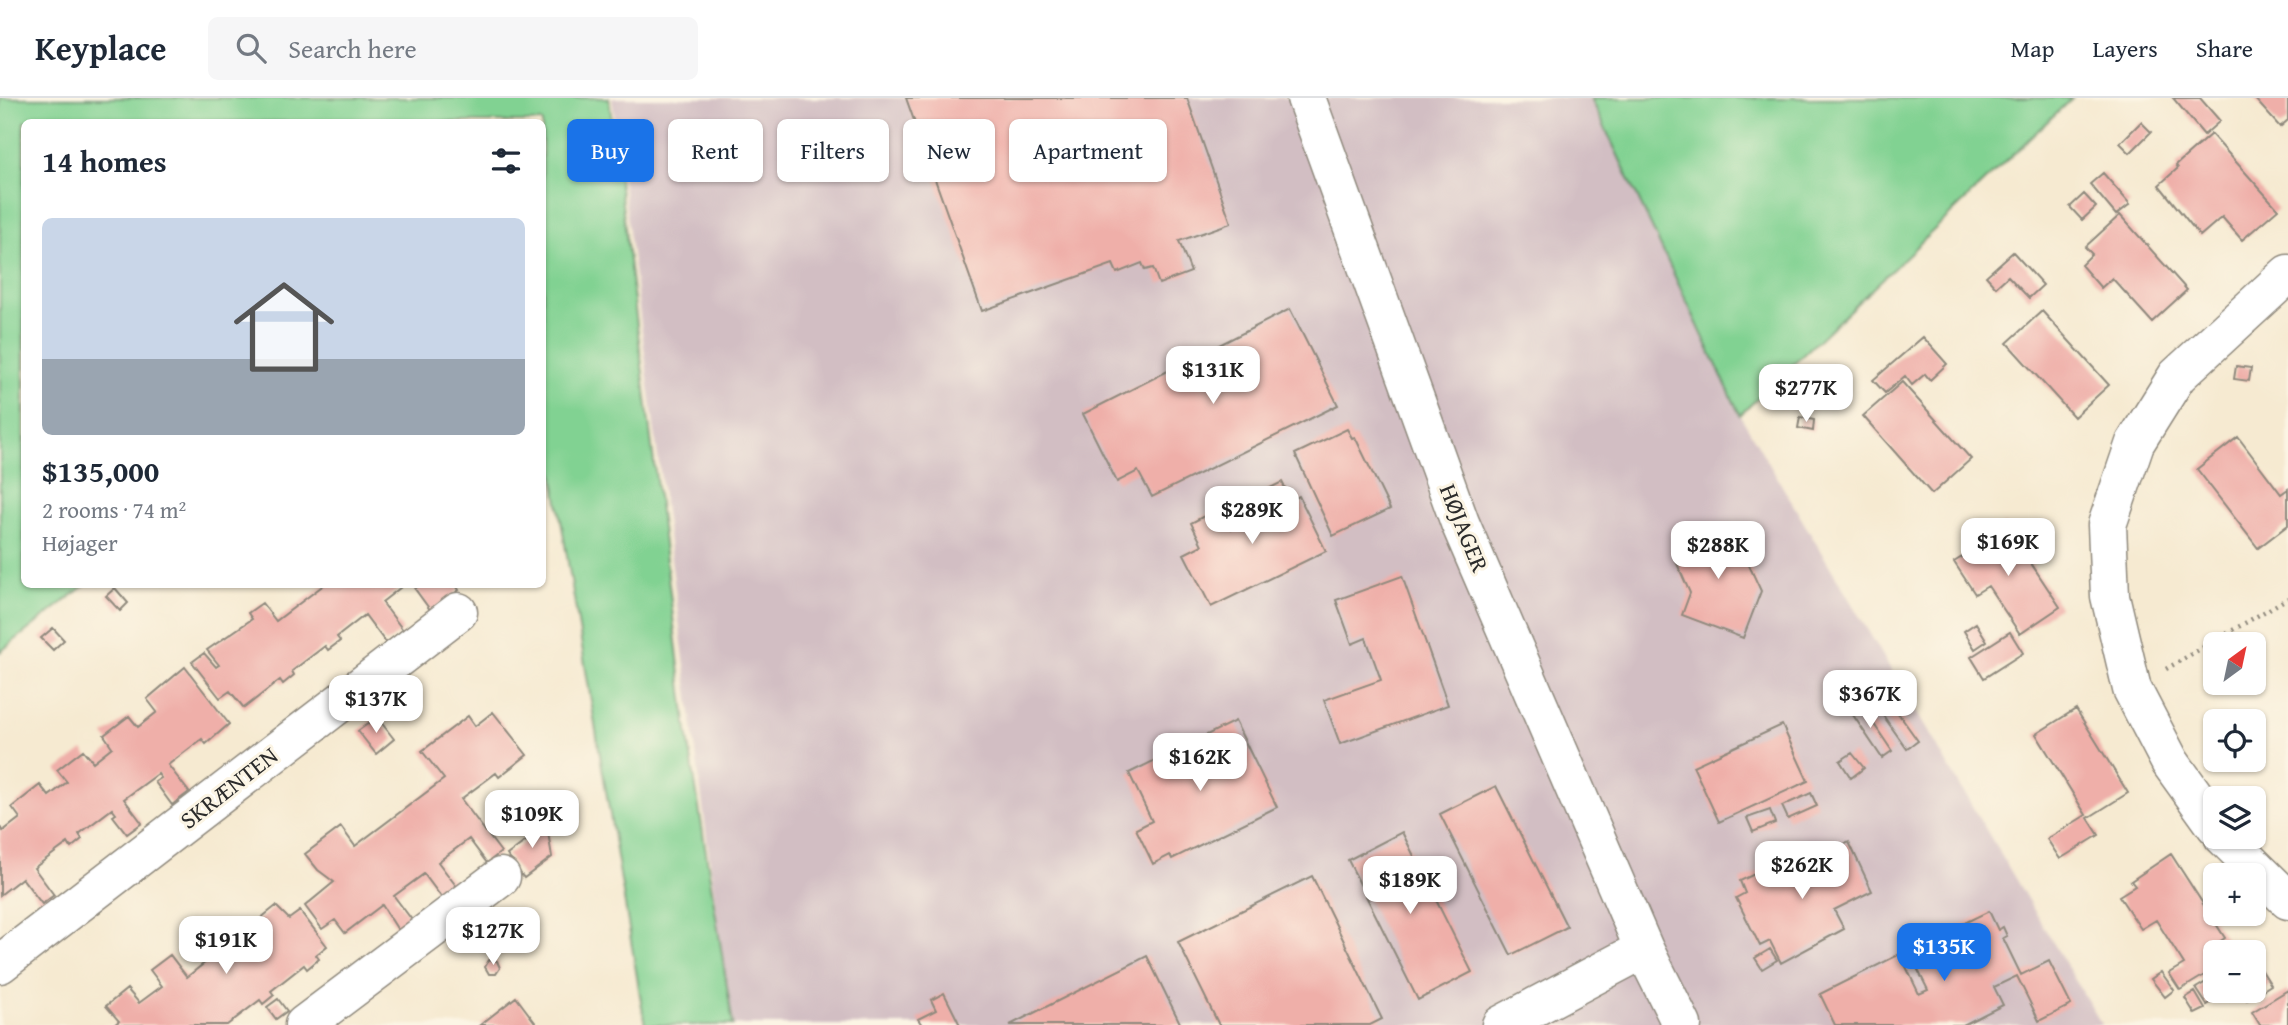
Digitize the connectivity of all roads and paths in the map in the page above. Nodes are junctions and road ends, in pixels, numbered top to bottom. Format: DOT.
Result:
graph roads {
  1 [pos="1306,98"];
  2 [pos="2288,274"];
  3 [pos="2288,598"];
  4 [pos="458,612"];
  5 [pos="2132,689"];
  6 [pos="2203,808"];
  7 [pos="2236,849"];
  8 [pos="501,877"];
  9 [pos="2288,900"];
  10 [pos="1644,949"];
  11 [pos="0,964"];
  12 [pos="304,1025"];
  13 [pos="1501,1025"];
  14 [pos="1682,1025"];
  1 -- 10 [label="street, HØJAGER"];
  2 -- 5 [label="street"];
  3 -- 5 [label="path"];
  4 -- 11 [label="street, SKRÆNTEN"];
  5 -- 6 [label="street"];
  7 -- 9 [label="street"];
  8 -- 12 [label="street"];
  10 -- 13 [label="street"];
  10 -- 14 [label="street, HØJAGER"];
}
